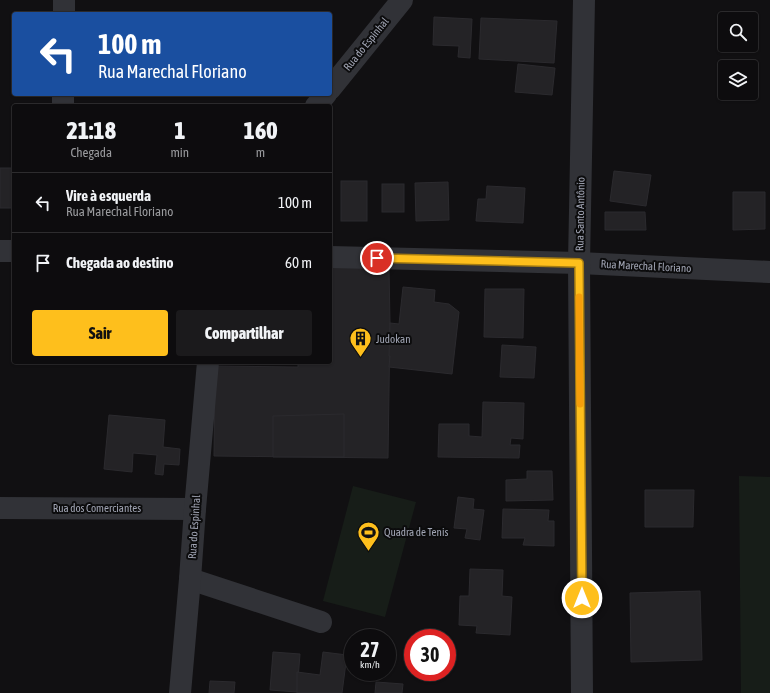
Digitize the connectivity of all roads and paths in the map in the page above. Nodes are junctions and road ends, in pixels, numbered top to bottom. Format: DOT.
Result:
graph roads {
  1 [pos="64,0"];
  2 [pos="402,0"];
  3 [pos="584,0"];
  4 [pos="64,12"];
  5 [pos="332,87"];
  6 [pos="324,96"];
  7 [pos="318,104"];
  8 [pos="0,251"];
  9 [pos="12,251"];
  10 [pos="332,257"];
  11 [pos="579,263"];
  12 [pos="770,272"];
  13 [pos="208,364"];
  14 [pos="0,508"];
  15 [pos="194,509"];
  16 [pos="190,579"];
  17 [pos="321,622"];
  18 [pos="180,693"];
  19 [pos="582,693"];
  1 -- 4 [label="street"];
  2 -- 5 [label="street, Rua do Espinhal"];
  3 -- 11 [label="street, Rua Santo Antônio"];
  6 -- 7 [label="street"];
  8 -- 9 [label="street"];
  10 -- 11 [label="street, Rua Marechal Floriano"];
  11 -- 12 [label="street, Rua Marechal Floriano"];
  11 -- 19 [label="street, Rua Santo Antônio"];
  13 -- 15 [label="street, Rua do Espinhal"];
  14 -- 15 [label="street, Rua dos Comerciantes"];
  15 -- 16 [label="street, Rua do Espinhal"];
  16 -- 17 [label="street"];
  16 -- 18 [label="street, Rua do Espinhal"];
}
